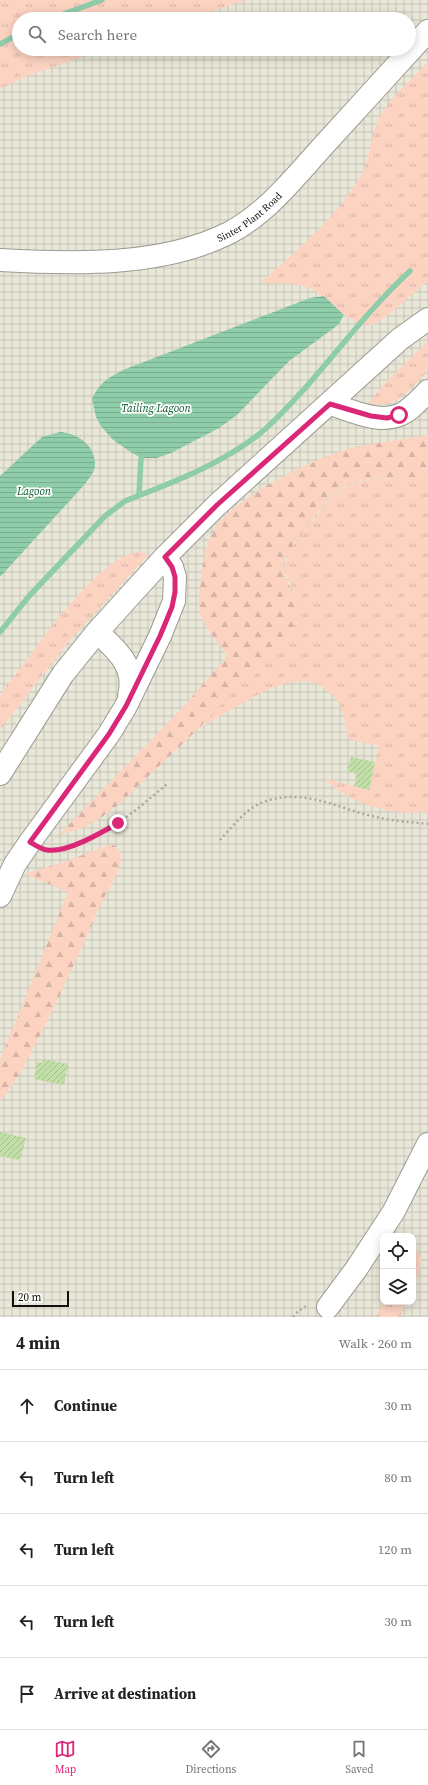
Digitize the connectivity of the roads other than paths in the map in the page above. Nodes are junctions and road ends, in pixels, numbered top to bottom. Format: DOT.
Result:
graph roads {
  1 [pos="428,31"];
  2 [pos="416,44"];
  3 [pos="405,56"];
  4 [pos="0,260"];
  5 [pos="428,319"];
  6 [pos="428,391"];
  7 [pos="330,404"];
  8 [pos="165,557"];
  9 [pos="97,632"];
  10 [pos="126,706"];
  11 [pos="0,774"];
  12 [pos="0,896"];
  13 [pos="428,1144"];
  14 [pos="328,1307"];
  1 -- 2 [label="lane, Sinter Plant Road"];
  3 -- 4 [label="lane, Sinter Plant Road"];
  5 -- 7 [label="lane"];
  6 -- 7 [label="lane"];
  7 -- 8 [label="lane"];
  8 -- 9 [label="lane"];
  8 -- 10 [label="lane"];
  9 -- 10 [label="lane"];
  9 -- 11 [label="lane"];
  10 -- 12 [label="lane"];
  13 -- 14 [label="lane"];
}
